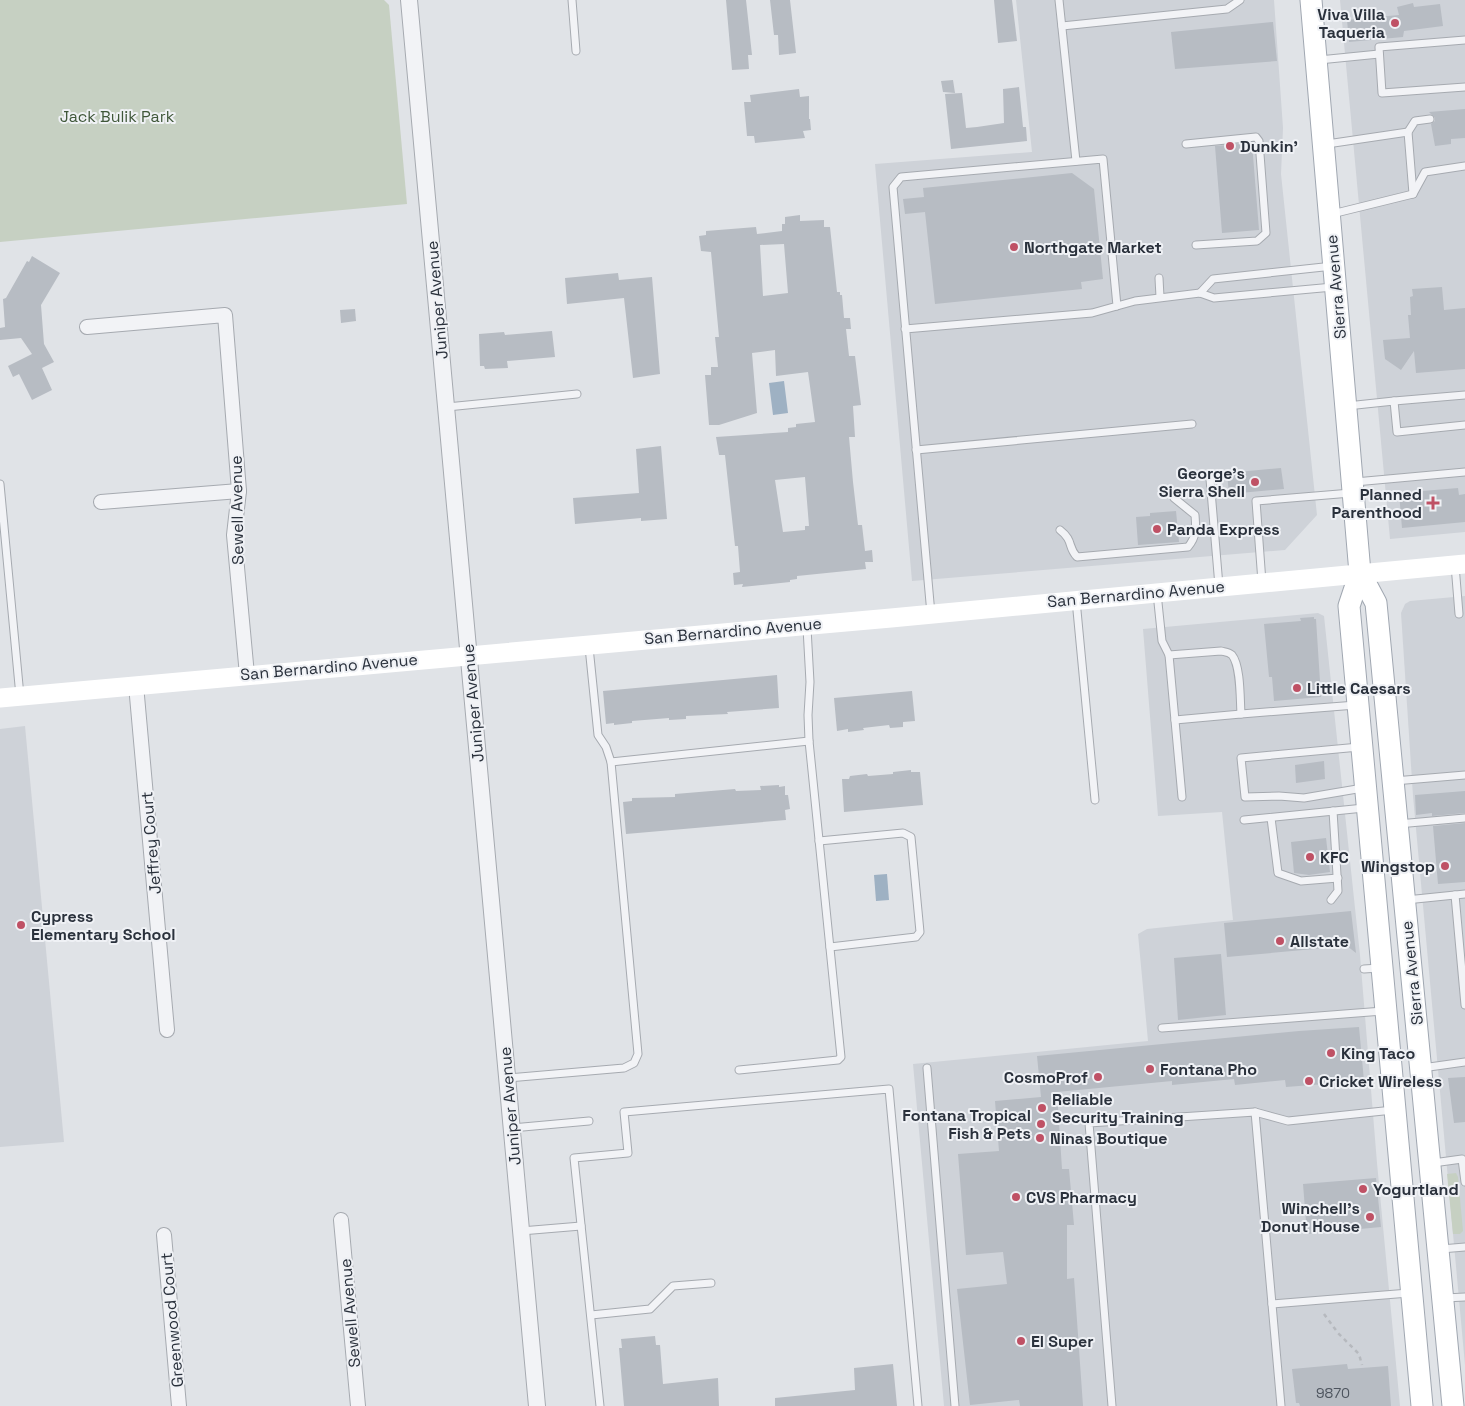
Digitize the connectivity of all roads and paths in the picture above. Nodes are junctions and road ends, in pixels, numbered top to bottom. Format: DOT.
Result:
graph roads {
  1 [pos="409,0"];
  2 [pos="572,0"];
  3 [pos="1059,0"];
  4 [pos="1240,0"];
  5 [pos="1311,0"];
  6 [pos="1062,26"];
  7 [pos="1465,40"];
  8 [pos="576,51"];
  9 [pos="1379,54"];
  10 [pos="1316,60"];
  11 [pos="1465,87"];
  12 [pos="1430,119"];
  13 [pos="1408,132"];
  14 [pos="1186,144"];
  15 [pos="1324,144"];
  16 [pos="1076,161"];
  17 [pos="1465,166"];
  18 [pos="1413,194"];
  19 [pos="1330,214"];
  20 [pos="1196,246"];
  21 [pos="1334,276"];
  22 [pos="1159,278"];
  23 [pos="1200,293"];
  24 [pos="1160,297"];
  25 [pos="1117,306"];
  26 [pos="87,327"];
  27 [pos="905,329"];
  28 [pos="577,394"];
  29 [pos="1465,395"];
  30 [pos="1394,401"];
  31 [pos="1346,406"];
  32 [pos="446,407"];
  33 [pos="1192,424"];
  34 [pos="1465,425"];
  35 [pos="916,450"];
  36 [pos="1465,472"];
  37 [pos="1210,479"];
  38 [pos="0,484"];
  39 [pos="1353,487"];
  40 [pos="239,491"];
  41 [pos="1174,498"];
  42 [pos="101,502"];
  43 [pos="1060,530"];
  44 [pos="1460,564"];
  45 [pos="1360,573"];
  46 [pos="1262,582"];
  47 [pos="1219,587"];
  48 [pos="1157,592"];
  49 [pos="1076,600"];
  50 [pos="1461,603"];
  51 [pos="931,614"];
  52 [pos="1458,614"];
  53 [pos="807,625"];
  54 [pos="589,644"];
  55 [pos="469,654"];
  56 [pos="1169,655"];
  57 [pos="247,675"];
  58 [pos="136,685"];
  59 [pos="20,696"];
  60 [pos="0,698"];
  61 [pos="1358,705"];
  62 [pos="1241,714"];
  63 [pos="1175,720"];
  64 [pos="809,741"];
  65 [pos="1362,747"];
  66 [pos="611,762"];
  67 [pos="1465,775"];
  68 [pos="1394,781"];
  69 [pos="1182,796"];
  70 [pos="1366,798"];
  71 [pos="1095,800"];
  72 [pos="1333,811"];
  73 [pos="1271,818"];
  74 [pos="1465,818"];
  75 [pos="1244,820"];
  76 [pos="1398,824"];
  77 [pos="819,841"];
  78 [pos="1338,878"];
  79 [pos="1465,894"];
  80 [pos="1455,895"];
  81 [pos="1330,900"];
  82 [pos="1404,900"];
  83 [pos="1377,914"];
  84 [pos="830,947"];
  85 [pos="1465,1005"];
  86 [pos="1386,1011"];
  87 [pos="1162,1028"];
  88 [pos="167,1030"];
  89 [pos="1465,1062"];
  90 [pos="927,1068"];
  91 [pos="1422,1068"];
  92 [pos="739,1070"];
  93 [pos="508,1078"];
  94 [pos="1395,1109"];
  95 [pos="1255,1112"];
  96 [pos="589,1121"];
  97 [pos="512,1128"];
  98 [pos="1430,1163"];
  99 [pos="1465,1182"];
  100 [pos="341,1220"];
  101 [pos="581,1226"];
  102 [pos="521,1231"];
  103 [pos="164,1235"];
  104 [pos="1465,1247"];
  105 [pos="1438,1249"];
  106 [pos="711,1283"];
  107 [pos="1412,1292"];
  108 [pos="1465,1296"];
  109 [pos="1443,1298"];
  110 [pos="1272,1304"];
  111 [pos="591,1314"];
  112 [pos="1324,1314"];
  113 [pos="1362,1365"];
  114 [pos="179,1406"];
  115 [pos="358,1406"];
  116 [pos="537,1406"];
  117 [pos="600,1406"];
  118 [pos="918,1406"];
  119 [pos="955,1406"];
  120 [pos="1112,1406"];
  121 [pos="1281,1406"];
  122 [pos="1422,1406"];
  123 [pos="1453,1406"];
  1 -- 32 [label="street, Juniper Avenue"];
  2 -- 8 [label="lane"];
  3 -- 6 [label="lane"];
  4 -- 6 [label="lane"];
  5 -- 10 [label="main road, Sierra Avenue"];
  6 -- 16 [label="lane"];
  7 -- 9 [label="lane"];
  9 -- 10 [label="lane"];
  9 -- 11 [label="lane"];
  10 -- 15 [label="main road, Sierra Avenue"];
  12 -- 13 [label="lane"];
  13 -- 15 [label="lane"];
  13 -- 18 [label="lane"];
  14 -- 20 [label="lane"];
  15 -- 19 [label="main road, Sierra Avenue"];
  16 -- 25 [label="lane"];
  16 -- 27 [label="lane"];
  17 -- 18 [label="lane"];
  18 -- 19 [label="lane"];
  19 -- 21 [label="main road, Sierra Avenue"];
  21 -- 23 [label="lane"];
  21 -- 23 [label="lane"];
  21 -- 31 [label="main road, Sierra Avenue"];
  22 -- 24 [label="lane"];
  23 -- 24 [label="lane"];
  24 -- 25 [label="lane"];
  25 -- 27 [label="lane"];
  26 -- 40 [label="street, Sewell Avenue"];
  27 -- 35 [label="lane"];
  28 -- 32 [label="lane"];
  29 -- 30 [label="lane"];
  30 -- 31 [label="lane"];
  30 -- 34 [label="lane"];
  31 -- 39 [label="main road, Sierra Avenue"];
  32 -- 55 [label="street, Juniper Avenue"];
  33 -- 35 [label="lane"];
  35 -- 51 [label="lane"];
  36 -- 39 [label="lane"];
  37 -- 47 [label="lane"];
  38 -- 59 [label="lane"];
  39 -- 45 [label="main road, Sierra Avenue"];
  39 -- 46 [label="lane"];
  40 -- 42 [label="street"];
  40 -- 57 [label="street, Sewell Avenue"];
  41 -- 43 [label="lane"];
  44 -- 45 [label="main road, San Bernardino Avenue"];
  44 -- 50 [label="lane"];
  45 -- 46 [label="main road, San Bernardino Avenue"];
  45 -- 61 [label="main road, Sierra Avenue"];
  45 -- 68 [label="main road, Sierra Avenue"];
  46 -- 47 [label="main road, San Bernardino Avenue"];
  47 -- 48 [label="main road, San Bernardino Avenue"];
  48 -- 49 [label="main road, San Bernardino Avenue"];
  48 -- 56 [label="lane"];
  49 -- 51 [label="main road, San Bernardino Avenue"];
  49 -- 71 [label="lane"];
  50 -- 52 [label="lane"];
  51 -- 53 [label="main road, San Bernardino Avenue"];
  53 -- 54 [label="main road, San Bernardino Avenue"];
  53 -- 64 [label="lane"];
  54 -- 55 [label="main road, San Bernardino Avenue"];
  54 -- 66 [label="lane"];
  55 -- 57 [label="main road, San Bernardino Avenue"];
  55 -- 93 [label="street, Juniper Avenue"];
  56 -- 62 [label="lane"];
  56 -- 63 [label="lane"];
  57 -- 58 [label="main road, San Bernardino Avenue"];
  58 -- 59 [label="main road, San Bernardino Avenue"];
  58 -- 88 [label="street, Jeffrey Court"];
  59 -- 60 [label="main road, San Bernardino Avenue"];
  61 -- 62 [label="lane"];
  61 -- 65 [label="main road, Sierra Avenue"];
  62 -- 63 [label="lane"];
  63 -- 69 [label="lane"];
  64 -- 66 [label="lane"];
  64 -- 77 [label="lane"];
  65 -- 70 [label="main road, Sierra Avenue"];
  65 -- 70 [label="lane"];
  66 -- 93 [label="lane"];
  67 -- 68 [label="lane"];
  68 -- 76 [label="main road, Sierra Avenue"];
  70 -- 72 [label="lane"];
  70 -- 83 [label="main road, Sierra Avenue"];
  72 -- 73 [label="lane"];
  72 -- 78 [label="lane"];
  73 -- 75 [label="lane"];
  73 -- 78 [label="lane"];
  74 -- 76 [label="lane"];
  76 -- 82 [label="main road, Sierra Avenue"];
  77 -- 84 [label="lane"];
  77 -- 84 [label="lane"];
  78 -- 81 [label="lane"];
  79 -- 80 [label="lane"];
  80 -- 82 [label="lane"];
  80 -- 85 [label="lane"];
  82 -- 91 [label="main road, Sierra Avenue"];
  83 -- 86 [label="main road, Sierra Avenue"];
  83 -- 91 [label="main road"];
  84 -- 92 [label="lane"];
  86 -- 87 [label="lane"];
  86 -- 94 [label="main road, Sierra Avenue"];
  89 -- 91 [label="lane"];
  90 -- 119 [label="lane"];
  91 -- 98 [label="main road, Sierra Avenue"];
  93 -- 97 [label="street, Juniper Avenue"];
  94 -- 95 [label="lane"];
  94 -- 107 [label="main road, Sierra Avenue"];
  95 -- 110 [label="lane"];
  95 -- 120 [label="lane"];
  96 -- 97 [label="lane"];
  97 -- 102 [label="street, Juniper Avenue"];
  98 -- 99 [label="lane"];
  98 -- 105 [label="main road, Sierra Avenue"];
  100 -- 115 [label="street, Sewell Avenue"];
  101 -- 102 [label="lane"];
  101 -- 111 [label="lane"];
  101 -- 118 [label="lane"];
  102 -- 116 [label="street, Juniper Avenue"];
  103 -- 114 [label="street, Greenwood Court"];
  104 -- 105 [label="lane"];
  105 -- 109 [label="main road, Sierra Avenue"];
  106 -- 111 [label="lane"];
  107 -- 110 [label="lane"];
  107 -- 122 [label="main road, Sierra Avenue"];
  108 -- 109 [label="lane"];
  109 -- 123 [label="main road, Sierra Avenue"];
  110 -- 121 [label="lane"];
  111 -- 117 [label="lane"];
  112 -- 113 [label="path"];
}
